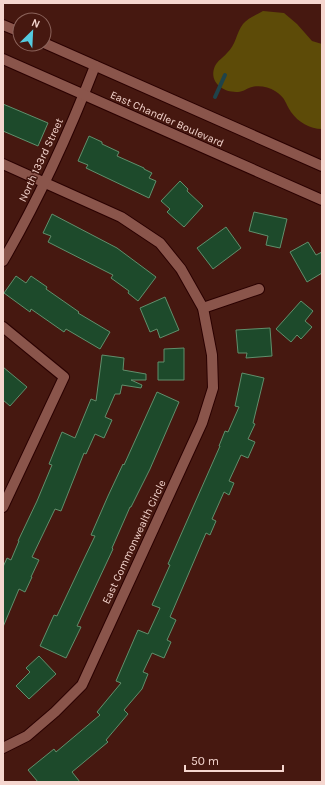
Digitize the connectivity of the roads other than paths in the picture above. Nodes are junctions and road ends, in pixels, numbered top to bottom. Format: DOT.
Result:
graph roads {
  1 [pos="52,47"];
  2 [pos="3,59"];
  3 [pos="96,66"];
  4 [pos="84,95"];
  5 [pos="3,164"];
  6 [pos="322,166"];
  7 [pos="44,182"];
  8 [pos="322,200"];
  9 [pos="3,261"];
  10 [pos="259,289"];
  11 [pos="203,308"];
  12 [pos="3,327"];
  13 [pos="3,507"];
  14 [pos="3,748"];
  1 -- 3 [label="street, East Chandler Boulevard"];
  2 -- 4 [label="street, East Chandler Boulevard"];
  3 -- 4 [label="street, North 133rd Street"];
  3 -- 6 [label="street, East Chandler Boulevard"];
  4 -- 7 [label="street, North 133rd Street"];
  4 -- 8 [label="street, East Chandler Boulevard"];
  5 -- 7 [label="street, East Commonwealth Circle"];
  7 -- 9 [label="street, North 133rd Street"];
  7 -- 11 [label="street, East Commonwealth Circle"];
  10 -- 11 [label="street"];
  11 -- 14 [label="street, East Commonwealth Circle"];
  12 -- 13 [label="street"];
}
